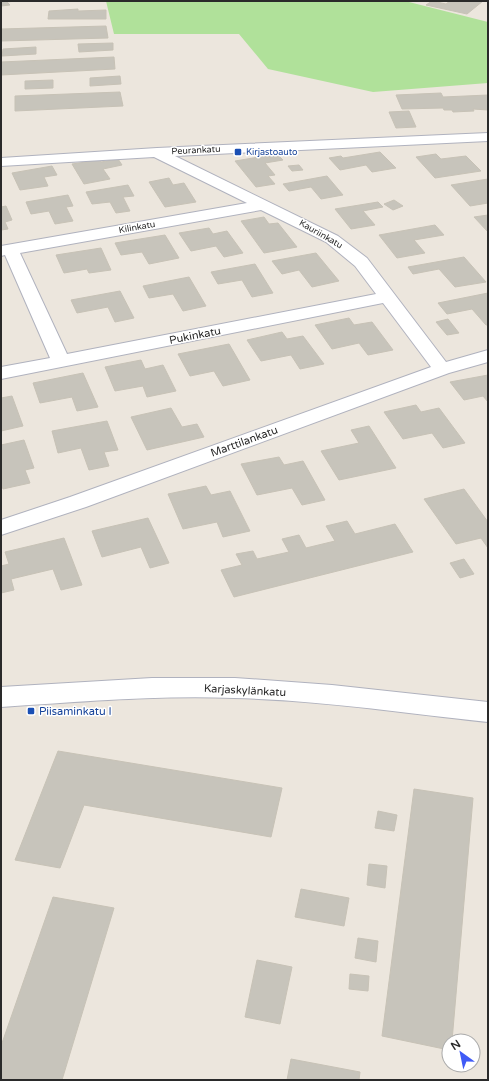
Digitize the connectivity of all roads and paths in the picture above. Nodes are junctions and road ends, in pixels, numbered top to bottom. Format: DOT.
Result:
graph roads {
  1 [pos="482,137"];
  2 [pos="488,149"];
  3 [pos="156,152"];
  4 [pos="1,162"];
  5 [pos="263,205"];
  6 [pos="6,250"];
  7 [pos="388,297"];
  8 [pos="488,356"];
  9 [pos="61,361"];
  10 [pos="442,369"];
  11 [pos="1,373"];
  12 [pos="1,528"];
  13 [pos="1,697"];
  14 [pos="488,712"];
  1 -- 2 [label="street"];
  1 -- 3 [label="street, Peurankatu"];
  3 -- 4 [label="street, Peurankatu"];
  3 -- 5 [label="street, Kauriinkatu"];
  5 -- 6 [label="street, Kilinkatu"];
  5 -- 7 [label="street, Kauriinkatu"];
  6 -- 9 [label="street, Kilinkatu"];
  7 -- 9 [label="street, Pukinkatu"];
  7 -- 10 [label="street, Kauriinkatu"];
  8 -- 10 [label="street, Marttilankatu"];
  9 -- 11 [label="street, Pukinkatu"];
  10 -- 12 [label="street, Marttilankatu"];
  13 -- 14 [label="street, Karjaskylänkatu"];
}
